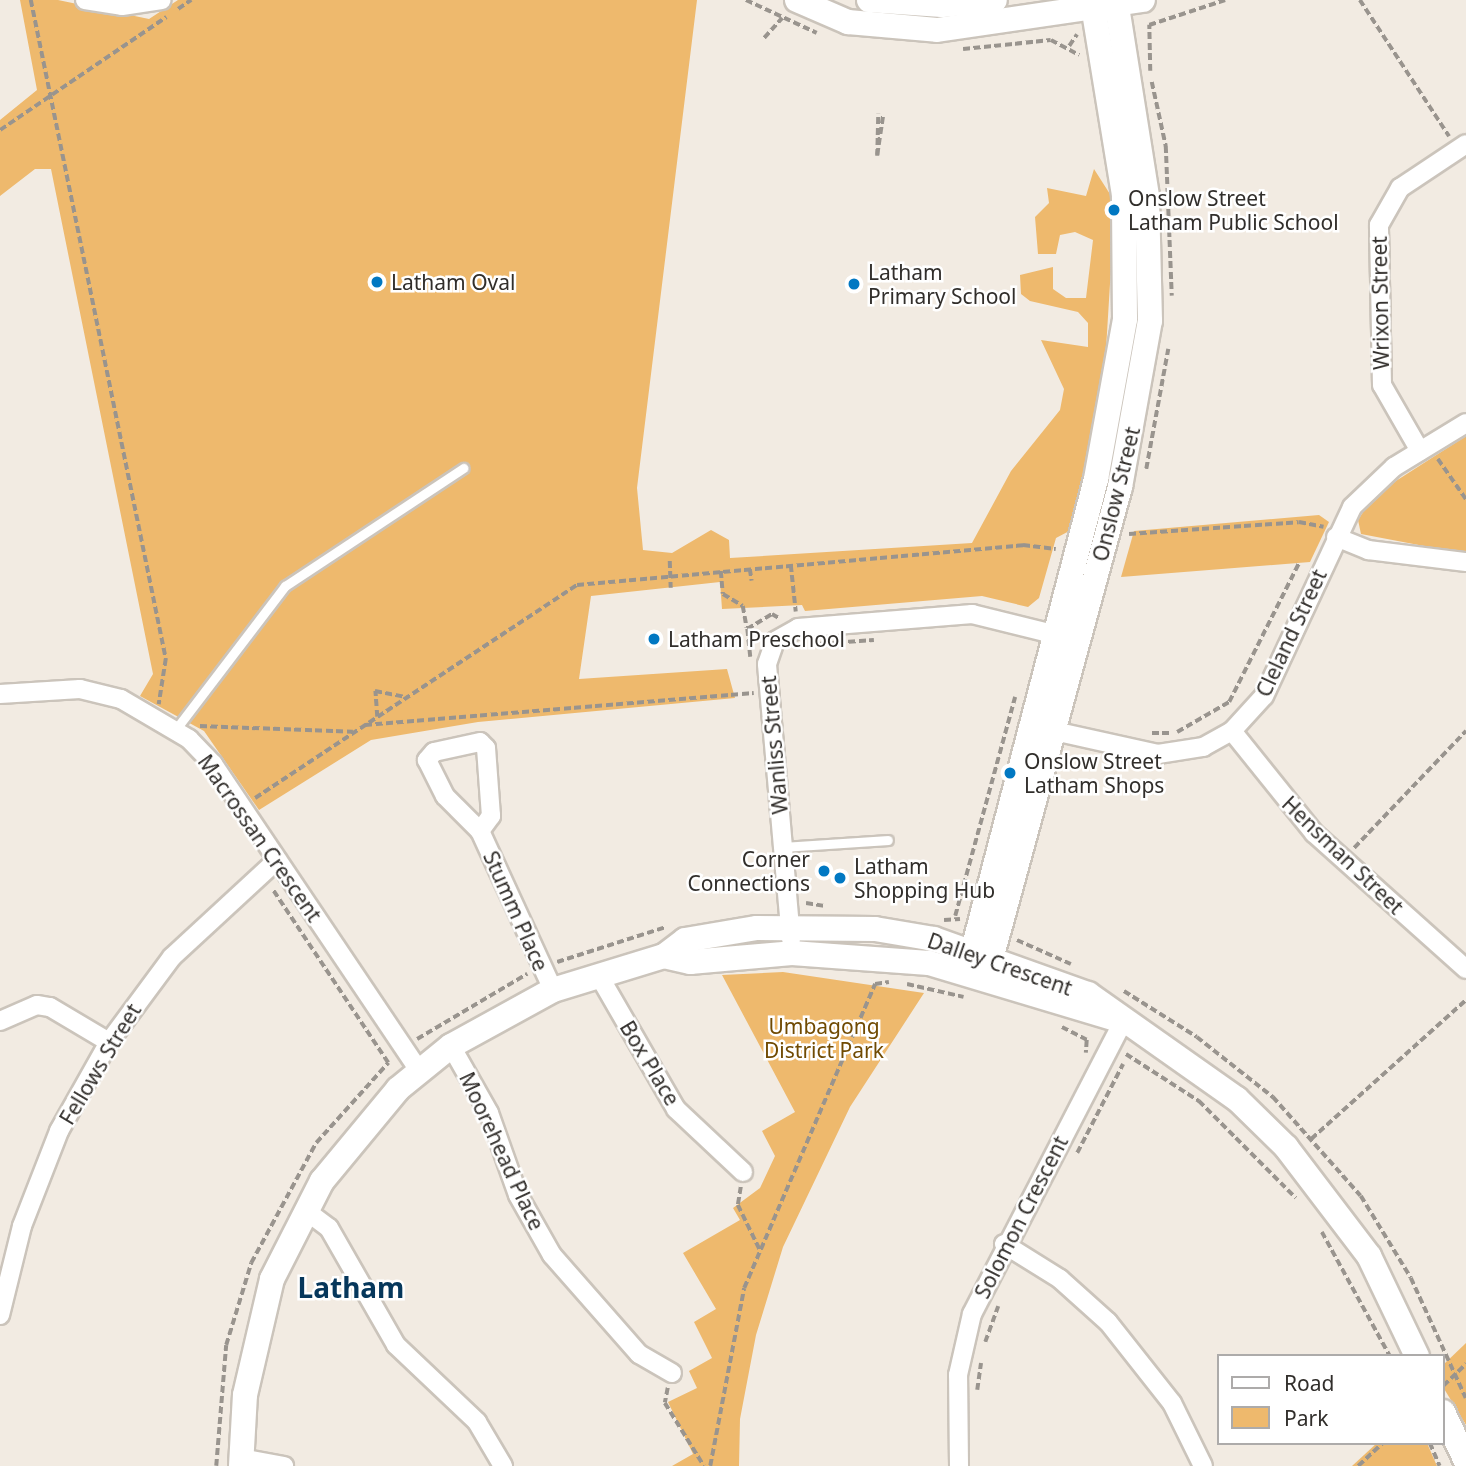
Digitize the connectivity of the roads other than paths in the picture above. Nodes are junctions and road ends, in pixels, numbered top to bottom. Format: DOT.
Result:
graph roads {
  1 [pos="85,0"];
  2 [pos="162,0"];
  3 [pos="797,0"];
  4 [pos="869,0"];
  5 [pos="995,0"];
  6 [pos="1143,0"];
  7 [pos="1105,4"];
  8 [pos="1461,147"];
  9 [pos="1125,319"];
  10 [pos="1150,321"];
  11 [pos="1466,423"];
  12 [pos="1425,448"];
  13 [pos="463,468"];
  14 [pos="1338,534"];
  15 [pos="1466,562"];
  16 [pos="1067,637"];
  17 [pos="0,694"];
  18 [pos="1042,728"];
  19 [pos="176,729"];
  20 [pos="1232,731"];
  21 [pos="480,831"];
  22 [pos="888,840"];
  23 [pos="783,847"];
  24 [pos="276,860"];
  25 [pos="790,925"];
  26 [pos="792,953"];
  27 [pos="664,956"];
  28 [pos="979,964"];
  29 [pos="1466,969"];
  30 [pos="598,974"];
  31 [pos="553,990"];
  32 [pos="0,1021"];
  33 [pos="1123,1021"];
  34 [pos="109,1042"];
  35 [pos="451,1046"];
  36 [pos="419,1071"];
  37 [pos="743,1172"];
  38 [pos="305,1210"];
  39 [pos="1004,1244"];
  40 [pos="0,1315"];
  41 [pos="1417,1354"];
  42 [pos="672,1373"];
  43 [pos="1445,1416"];
  44 [pos="1466,1461"];
  45 [pos="241,1462"];
  46 [pos="284,1466"];
  47 [pos="503,1466"];
  48 [pos="960,1466"];
  49 [pos="1203,1466"];
  1 -- 2 [label="street"];
  3 -- 7 [label="street"];
  4 -- 5 [label="street"];
  6 -- 7 [label="street"];
  7 -- 9 [label="street, Onslow Street"];
  7 -- 10 [label="street, Onslow Street"];
  8 -- 12 [label="street, Wrixon Street"];
  9 -- 10 [label="street"];
  9 -- 16 [label="street, Onslow Street"];
  10 -- 16 [label="street, Onslow Street"];
  11 -- 12 [label="street, Cleland Street"];
  12 -- 14 [label="street, Cleland Street"];
  13 -- 19 [label="lane"];
  14 -- 15 [label="street"];
  14 -- 20 [label="street, Cleland Street"];
  16 -- 18 [label="street, Onslow Street"];
  16 -- 23 [label="street, Wanliss Street"];
  17 -- 19 [label="street, Macrossan Crescent"];
  18 -- 20 [label="street, Cleland Street"];
  18 -- 28 [label="street, Onslow Street"];
  19 -- 24 [label="street, Macrossan Crescent"];
  20 -- 29 [label="street, Hensman Street"];
  21 -- 21 [label="street, Stumm Place"];
  21 -- 31 [label="street, Stumm Place"];
  22 -- 23 [label="lane"];
  23 -- 25 [label="street, Wanliss Street"];
  24 -- 34 [label="street, Fellows Street"];
  24 -- 36 [label="street, Macrossan Crescent"];
  25 -- 26 [label="street, Wanliss Street"];
  25 -- 27 [label="street, Dalley Crescent"];
  25 -- 28 [label="street, Dalley Crescent"];
  26 -- 27 [label="street, Dalley Crescent"];
  26 -- 28 [label="street, Dalley Crescent"];
  27 -- 30 [label="street, Dalley Crescent"];
  28 -- 33 [label="street, Dalley Crescent"];
  30 -- 31 [label="street, Dalley Crescent"];
  30 -- 37 [label="street, Box Place"];
  31 -- 35 [label="street, Dalley Crescent"];
  32 -- 34 [label="street"];
  33 -- 39 [label="street, Solomon Crescent"];
  33 -- 41 [label="street, Dalley Crescent"];
  34 -- 40 [label="street, Fellows Street"];
  35 -- 36 [label="street, Dalley Crescent"];
  35 -- 42 [label="street, Moorehead Place"];
  36 -- 38 [label="street, Dalley Crescent"];
  38 -- 45 [label="street, Dalley Crescent"];
  38 -- 47 [label="street"];
  39 -- 48 [label="street, Solomon Crescent"];
  39 -- 49 [label="street"];
  43 -- 44 [label="street"];
  45 -- 46 [label="street"];
}
